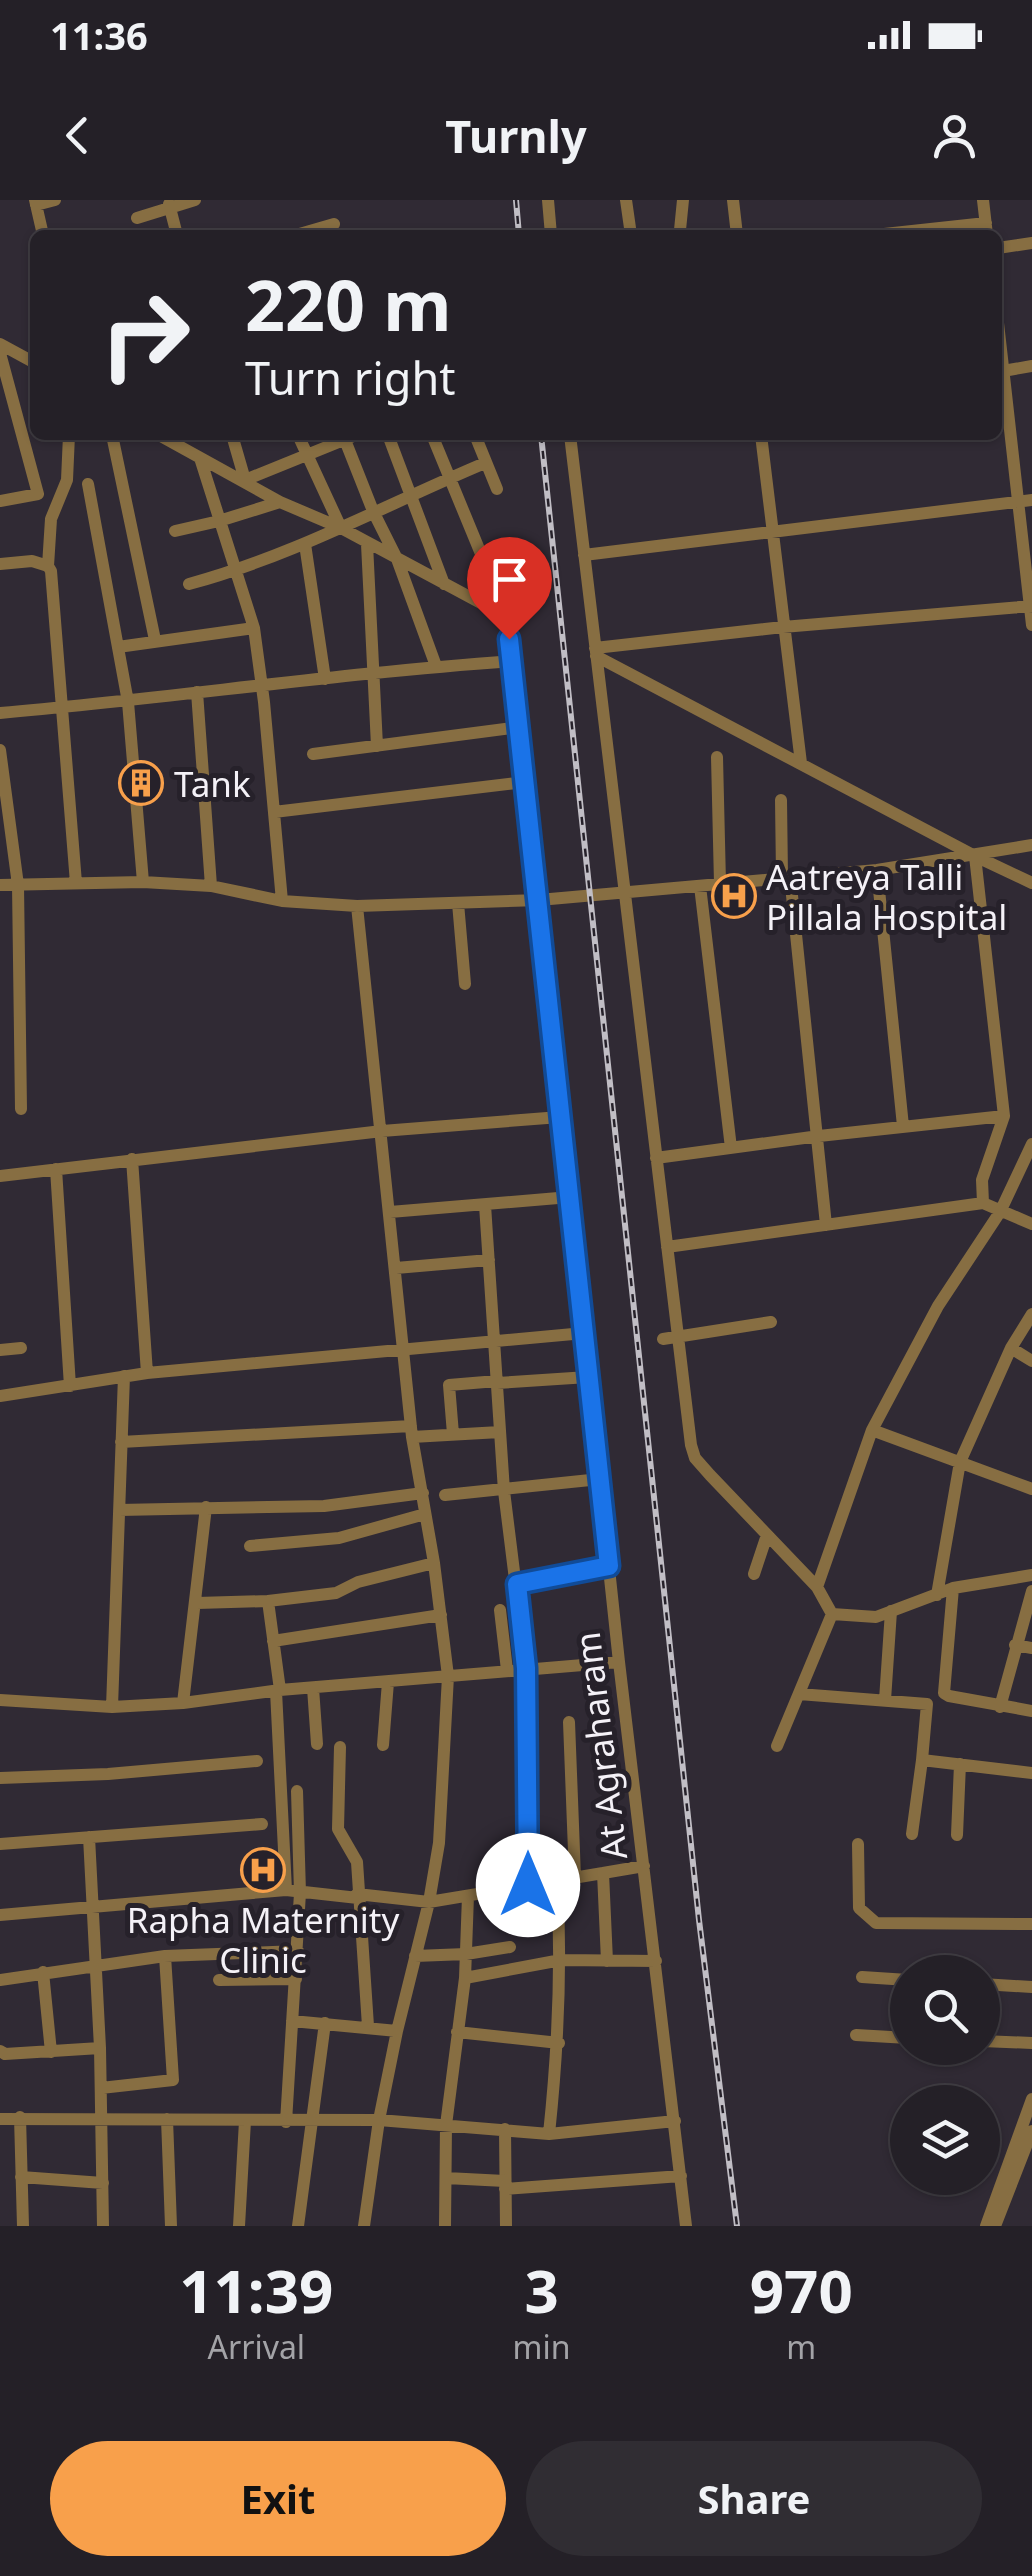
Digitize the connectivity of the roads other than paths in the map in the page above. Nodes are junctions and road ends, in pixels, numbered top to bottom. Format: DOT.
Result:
graph roads {
  1 [pos="54,200"];
  2 [pos="195,200"];
  3 [pos="548,200"];
  4 [pos="626,200"];
  5 [pos="683,200"];
  6 [pos="733,200"];
  7 [pos="984,200"];
  8 [pos="36,203"];
  9 [pos="169,204"];
  10 [pos="137,218"];
  11 [pos="334,224"];
  12 [pos="987,229"];
  13 [pos="43,230"];
  14 [pos="177,230"];
  15 [pos="313,230"];
  16 [pos="551,230"];
  17 [pos="630,230"];
  18 [pos="680,230"];
  19 [pos="736,230"];
  20 [pos="1032,244"];
  21 [pos="1002,248"];
  22 [pos="0,344"];
  23 [pos="0,353"];
  24 [pos="30,360"];
  25 [pos="1002,361"];
  26 [pos="1032,366"];
  27 [pos="1003,371"];
  28 [pos="1002,399"];
  29 [pos="69,440"];
  30 [pos="113,440"];
  31 [pos="168,440"];
  32 [pos="233,440"];
  33 [pos="300,440"];
  34 [pos="341,440"];
  35 [pos="349,440"];
  36 [pos="390,440"];
  37 [pos="434,440"];
  38 [pos="476,440"];
  39 [pos="571,440"];
  40 [pos="762,440"];
  41 [pos="306,456"];
  42 [pos="200,458"];
  43 [pos="485,463"];
  44 [pos="451,477"];
  45 [pos="245,480"];
  46 [pos="88,484"];
  47 [pos="64,488"];
  48 [pos="496,489"];
  49 [pos="38,494"];
  50 [pos="412,495"];
  51 [pos="1025,500"];
  52 [pos="0,501"];
  53 [pos="280,502"];
  54 [pos="373,511"];
  55 [pos="220,521"];
  56 [pos="341,528"];
  57 [pos="175,531"];
  58 [pos="774,534"];
  59 [pos="304,544"];
  60 [pos="367,544"];
  61 [pos="584,555"];
  62 [pos="398,559"];
  63 [pos="0,564"];
  64 [pos="44,564"];
  65 [pos="236,572"];
  66 [pos="190,584"];
  67 [pos="444,584"];
  68 [pos="1031,606"];
  69 [pos="507,617"];
  70 [pos="1032,625"];
  71 [pos="254,628"];
  72 [pos="783,628"];
  73 [pos="155,640"];
  74 [pos="118,646"];
  75 [pos="595,652"];
  76 [pos="512,661"];
  77 [pos="436,666"];
  78 [pos="372,676"];
  79 [pos="325,679"];
  80 [pos="261,683"];
  81 [pos="197,692"];
  82 [pos="128,702"];
  83 [pos="63,708"];
  84 [pos="0,713"];
  85 [pos="519,727"];
  86 [pos="377,746"];
  87 [pos="0,750"];
  88 [pos="313,754"];
  89 [pos="717,756"];
  90 [pos="801,763"];
  91 [pos="525,782"];
  92 [pos="781,800"];
  93 [pos="274,812"];
  94 [pos="1032,845"];
  95 [pos="974,856"];
  96 [pos="877,870"];
  97 [pos="786,876"];
  98 [pos="142,882"];
  99 [pos="76,883"];
  100 [pos="720,883"];
  101 [pos="18,884"];
  102 [pos="1032,884"];
  103 [pos="0,885"];
  104 [pos="210,886"];
  105 [pos="700,886"];
  106 [pos="622,894"];
  107 [pos="538,900"];
  108 [pos="282,901"];
  109 [pos="458,902"];
  110 [pos="357,906"];
  111 [pos="465,984"];
  112 [pos="22,1109"];
  113 [pos="1004,1116"];
  114 [pos="560,1117"];
  115 [pos="903,1126"];
  116 [pos="382,1132"];
  117 [pos="819,1136"];
  118 [pos="1032,1144"];
  119 [pos="731,1148"];
  120 [pos="656,1158"];
  121 [pos="132,1159"];
  122 [pos="56,1169"];
  123 [pos="0,1176"];
  124 [pos="570,1197"];
  125 [pos="484,1204"];
  126 [pos="983,1204"];
  127 [pos="390,1212"];
  128 [pos="1000,1212"];
  129 [pos="1032,1224"];
  130 [pos="826,1225"];
  131 [pos="667,1246"];
  132 [pos="489,1260"];
  133 [pos="396,1268"];
  134 [pos="1032,1314"];
  135 [pos="771,1322"];
  136 [pos="584,1333"];
  137 [pos="678,1338"];
  138 [pos="663,1339"];
  139 [pos="492,1343"];
  140 [pos="21,1348"];
  141 [pos="1011,1348"];
  142 [pos="0,1350"];
  143 [pos="403,1351"];
  144 [pos="1032,1361"];
  145 [pos="146,1373"];
  146 [pos="124,1376"];
  147 [pos="588,1377"];
  148 [pos="497,1382"];
  149 [pos="70,1386"];
  150 [pos="0,1396"];
  151 [pos="872,1430"];
  152 [pos="412,1432"];
  153 [pos="500,1432"];
  154 [pos="454,1434"];
  155 [pos="121,1442"];
  156 [pos="960,1462"];
  157 [pos="600,1479"];
  158 [pos="1030,1484"];
  159 [pos="504,1491"];
  160 [pos="422,1493"];
  161 [pos="445,1494"];
  162 [pos="206,1507"];
  163 [pos="119,1510"];
  164 [pos="426,1514"];
  165 [pos="767,1535"];
  166 [pos="250,1546"];
  167 [pos="434,1563"];
  168 [pos="609,1566"];
  169 [pos="754,1574"];
  170 [pos="1032,1575"];
  171 [pos="517,1584"];
  172 [pos="817,1587"];
  173 [pos="953,1588"];
  174 [pos="1032,1591"];
  175 [pos="937,1595"];
  176 [pos="268,1602"];
  177 [pos="197,1603"];
  178 [pos="500,1610"];
  179 [pos="891,1611"];
  180 [pos="832,1614"];
  181 [pos="441,1615"];
  182 [pos="273,1641"];
  183 [pos="1015,1646"];
  184 [pos="1032,1648"];
  185 [pos="619,1662"];
  186 [pos="526,1668"];
  187 [pos="507,1670"];
  188 [pos="448,1676"];
  189 [pos="388,1682"];
  190 [pos="313,1688"];
  191 [pos="278,1690"];
  192 [pos="799,1694"];
  193 [pos="0,1700"];
  194 [pos="885,1700"];
  195 [pos="183,1703"];
  196 [pos="112,1706"];
  197 [pos="1000,1707"];
  198 [pos="1032,1712"];
  199 [pos="569,1722"];
  200 [pos="317,1744"];
  201 [pos="383,1745"];
  202 [pos="777,1746"];
  203 [pos="340,1747"];
  204 [pos="922,1760"];
  205 [pos="257,1761"];
  206 [pos="960,1764"];
  207 [pos="1032,1773"];
  208 [pos="0,1778"];
  209 [pos="297,1791"];
  210 [pos="262,1824"];
  211 [pos="912,1834"];
  212 [pos="956,1835"];
  213 [pos="89,1837"];
  214 [pos="0,1844"];
  215 [pos="858,1844"];
  216 [pos="644,1866"];
  217 [pos="603,1873"];
  218 [pos="575,1877"];
  219 [pos="558,1880"];
  220 [pos="528,1885"];
  221 [pos="293,1892"];
  222 [pos="358,1896"];
  223 [pos="468,1896"];
  224 [pos="430,1902"];
  225 [pos="93,1908"];
  226 [pos="0,1915"];
  227 [pos="1032,1924"];
  228 [pos="510,1947"];
  229 [pos="298,1951"];
  230 [pos="466,1954"];
  231 [pos="165,1956"];
  232 [pos="415,1956"];
  233 [pos="561,1960"];
  234 [pos="607,1961"];
  235 [pos="656,1962"];
  236 [pos="97,1964"];
  237 [pos="43,1972"];
  238 [pos="464,1978"];
  239 [pos="862,1978"];
  240 [pos="890,1979"];
  241 [pos="0,1980"];
  242 [pos="219,1980"];
  243 [pos="296,1980"];
  244 [pos="1000,1985"];
  245 [pos="1032,1987"];
  246 [pos="292,2021"];
  247 [pos="326,2023"];
  248 [pos="368,2026"];
  249 [pos="397,2032"];
  250 [pos="457,2032"];
  251 [pos="856,2036"];
  252 [pos="890,2037"];
  253 [pos="1000,2042"];
  254 [pos="558,2043"];
  255 [pos="1032,2043"];
  256 [pos="100,2048"];
  257 [pos="0,2051"];
  258 [pos="51,2052"];
  259 [pos="101,2088"];
  260 [pos="1030,2107"];
  261 [pos="20,2118"];
  262 [pos="101,2118"];
  263 [pos="0,2119"];
  264 [pos="167,2120"];
  265 [pos="379,2120"];
  266 [pos="245,2121"];
  267 [pos="675,2121"];
  268 [pos="286,2122"];
  269 [pos="312,2122"];
  270 [pos="446,2125"];
  271 [pos="504,2129"];
  272 [pos="1032,2131"];
  273 [pos="549,2134"];
  274 [pos="681,2176"];
  275 [pos="21,2177"];
  276 [pos="446,2178"];
  277 [pos="103,2184"];
  278 [pos="505,2185"];
  279 [pos="23,2226"];
  280 [pos="104,2226"];
  281 [pos="171,2226"];
  282 [pos="239,2226"];
  283 [pos="298,2226"];
  284 [pos="364,2226"];
  285 [pos="446,2226"];
  286 [pos="506,2226"];
  287 [pos="686,2226"];
  288 [pos="986,2226"];
  289 [pos="995,2226"];
  1 -- 8 [label="street"];
  2 -- 9 [label="street"];
  3 -- 16 [label="street"];
  4 -- 17 [label="street"];
  5 -- 18 [label="street"];
  6 -- 19 [label="street"];
  7 -- 12 [label="street"];
  8 -- 13 [label="street"];
  9 -- 10 [label="street"];
  9 -- 14 [label="street"];
  11 -- 15 [label="street"];
  20 -- 21 [label="street"];
  22 -- 24 [label="street"];
  23 -- 49 [label="street"];
  25 -- 27 [label="street"];
  26 -- 27 [label="street"];
  27 -- 28 [label="street"];
  28 -- 51 [label="street"];
  29 -- 47 [label="street"];
  30 -- 73 [label="street"];
  31 -- 42 [label="street"];
  32 -- 45 [label="street"];
  33 -- 41 [label="street"];
  34 -- 41 [label="street"];
  35 -- 54 [label="street"];
  36 -- 50 [label="street"];
  37 -- 44 [label="street, At Agraharam"];
  38 -- 43 [label="street"];
  39 -- 61 [label="street"];
  40 -- 58 [label="street"];
  41 -- 45 [label="street"];
  41 -- 56 [label="street"];
  42 -- 45 [label="street"];
  42 -- 55 [label="street"];
  43 -- 44 [label="street"];
  43 -- 48 [label="street"];
  44 -- 50 [label="street"];
  44 -- 69 [label="street, At Agraharam"];
  45 -- 53 [label="street"];
  46 -- 74 [label="street"];
  47 -- 49 [label="street"];
  47 -- 64 [label="street"];
  49 -- 52 [label="street"];
  50 -- 54 [label="street"];
  50 -- 67 [label="street"];
  51 -- 58 [label="street"];
  51 -- 68 [label="street"];
  53 -- 55 [label="street"];
  53 -- 56 [label="street"];
  54 -- 56 [label="street"];
  54 -- 62 [label="street"];
  55 -- 57 [label="street"];
  55 -- 65 [label="street"];
  56 -- 59 [label="street"];
  56 -- 60 [label="street"];
  58 -- 61 [label="street"];
  58 -- 72 [label="street"];
  59 -- 65 [label="street"];
  59 -- 79 [label="street"];
  60 -- 62 [label="street"];
  60 -- 78 [label="street"];
  61 -- 75 [label="street"];
  62 -- 67 [label="street"];
  62 -- 77 [label="street"];
  63 -- 64 [label="street"];
  64 -- 83 [label="street"];
  65 -- 66 [label="street"];
  65 -- 71 [label="street"];
  67 -- 69 [label="street"];
  68 -- 70 [label="street"];
  68 -- 72 [label="street"];
  69 -- 76 [label="street, At Agraharam"];
  71 -- 73 [label="street"];
  71 -- 80 [label="street"];
  72 -- 75 [label="street"];
  72 -- 90 [label="street"];
  73 -- 74 [label="street"];
  74 -- 82 [label="street"];
  75 -- 90 [label="street"];
  75 -- 106 [label="street"];
  76 -- 77 [label="street"];
  76 -- 85 [label="street, At Agraharam"];
  77 -- 78 [label="street"];
  78 -- 79 [label="street"];
  78 -- 86 [label="street"];
  79 -- 80 [label="street"];
  80 -- 81 [label="street"];
  80 -- 93 [label="street"];
  81 -- 82 [label="street"];
  81 -- 104 [label="street"];
  82 -- 83 [label="street"];
  82 -- 98 [label="street"];
  83 -- 84 [label="street"];
  83 -- 99 [label="street"];
  85 -- 86 [label="street"];
  85 -- 91 [label="street, At Agraharam"];
  86 -- 88 [label="street"];
  87 -- 101 [label="street"];
  89 -- 100 [label="street"];
  90 -- 95 [label="street"];
  91 -- 93 [label="street"];
  91 -- 107 [label="street, At Agraharam"];
  92 -- 97 [label="street"];
  93 -- 108 [label="street"];
  94 -- 95 [label="street"];
  95 -- 96 [label="street"];
  95 -- 102 [label="street"];
  95 -- 113 [label="street"];
  96 -- 97 [label="street"];
  96 -- 115 [label="street"];
  97 -- 100 [label="street"];
  97 -- 117 [label="street"];
  98 -- 99 [label="street"];
  98 -- 104 [label="street"];
  99 -- 101 [label="street"];
  100 -- 105 [label="street"];
  101 -- 103 [label="street"];
  101 -- 112 [label="street"];
  104 -- 108 [label="street"];
  105 -- 106 [label="street"];
  105 -- 119 [label="street"];
  106 -- 107 [label="street"];
  106 -- 120 [label="street"];
  107 -- 109 [label="street"];
  107 -- 114 [label="street, At Agraharam"];
  108 -- 110 [label="street"];
  109 -- 110 [label="street"];
  109 -- 111 [label="street"];
  110 -- 116 [label="street"];
  113 -- 115 [label="street"];
  113 -- 126 [label="street"];
  114 -- 116 [label="street"];
  114 -- 124 [label="street, At Agraharam"];
  115 -- 117 [label="street"];
  116 -- 121 [label="street"];
  116 -- 127 [label="street"];
  117 -- 119 [label="street"];
  117 -- 130 [label="street"];
  118 -- 128 [label="street"];
  119 -- 120 [label="street"];
  120 -- 131 [label="street"];
  121 -- 122 [label="street"];
  121 -- 145 [label="street"];
  122 -- 123 [label="street"];
  122 -- 149 [label="street"];
  124 -- 125 [label="street"];
  124 -- 136 [label="street, At Agraharam"];
  125 -- 127 [label="street"];
  125 -- 132 [label="street"];
  126 -- 128 [label="street"];
  126 -- 130 [label="street"];
  127 -- 133 [label="street"];
  128 -- 129 [label="street"];
  128 -- 151 [label="street"];
  130 -- 131 [label="street"];
  131 -- 137 [label="street"];
  132 -- 133 [label="street"];
  132 -- 139 [label="street"];
  133 -- 143 [label="street"];
  134 -- 141 [label="street"];
  135 -- 137 [label="street"];
  136 -- 139 [label="street"];
  136 -- 147 [label="street, At Agraharam"];
  137 -- 138 [label="street"];
  137 -- 165 [label="street"];
  139 -- 143 [label="street"];
  139 -- 148 [label="street"];
  140 -- 142 [label="street"];
  141 -- 144 [label="street"];
  141 -- 156 [label="street"];
  143 -- 145 [label="street"];
  143 -- 152 [label="street"];
  145 -- 146 [label="street"];
  146 -- 149 [label="street"];
  146 -- 155 [label="street"];
  147 -- 148 [label="street"];
  147 -- 157 [label="street, At Agraharam"];
  148 -- 153 [label="street"];
  148 -- 154 [label="street"];
  149 -- 150 [label="street"];
  151 -- 156 [label="street"];
  151 -- 172 [label="street"];
  152 -- 154 [label="street"];
  152 -- 155 [label="street"];
  152 -- 160 [label="street"];
  153 -- 154 [label="street"];
  153 -- 159 [label="street"];
  155 -- 163 [label="street"];
  156 -- 158 [label="street"];
  156 -- 175 [label="street"];
  157 -- 159 [label="street"];
  157 -- 168 [label="street, At Agraharam"];
  159 -- 161 [label="street"];
  159 -- 171 [label="street"];
  160 -- 162 [label="street"];
  160 -- 164 [label="street"];
  162 -- 163 [label="street"];
  162 -- 177 [label="street"];
  163 -- 196 [label="street"];
  164 -- 166 [label="street"];
  164 -- 167 [label="street"];
  165 -- 169 [label="street"];
  165 -- 172 [label="street"];
  167 -- 176 [label="street"];
  167 -- 181 [label="street"];
  168 -- 171 [label="street"];
  168 -- 185 [label="street, At Agraharam"];
  170 -- 173 [label="street"];
  171 -- 186 [label="street"];
  172 -- 180 [label="street"];
  173 -- 175 [label="street"];
  173 -- 197 [label="street"];
  174 -- 183 [label="street"];
  175 -- 179 [label="street"];
  176 -- 177 [label="street"];
  176 -- 182 [label="street"];
  177 -- 195 [label="street"];
  178 -- 187 [label="street"];
  179 -- 180 [label="street"];
  179 -- 194 [label="street"];
  180 -- 192 [label="street"];
  181 -- 182 [label="street"];
  181 -- 188 [label="street"];
  182 -- 191 [label="street"];
  183 -- 184 [label="street"];
  183 -- 197 [label="street"];
  185 -- 186 [label="street"];
  185 -- 216 [label="street, At Agraharam"];
  186 -- 187 [label="street"];
  186 -- 220 [label="street"];
  187 -- 188 [label="street"];
  188 -- 189 [label="street"];
  188 -- 224 [label="street"];
  189 -- 190 [label="street"];
  189 -- 201 [label="street"];
  190 -- 191 [label="street"];
  190 -- 200 [label="street"];
  191 -- 195 [label="street"];
  191 -- 221 [label="street"];
  192 -- 194 [label="street"];
  192 -- 202 [label="street"];
  193 -- 196 [label="street"];
  194 -- 204 [label="street"];
  195 -- 196 [label="street"];
  197 -- 198 [label="street"];
  199 -- 218 [label="street"];
  203 -- 222 [label="street"];
  204 -- 206 [label="street"];
  204 -- 211 [label="street"];
  205 -- 208 [label="street"];
  206 -- 207 [label="street"];
  206 -- 212 [label="street"];
  209 -- 221 [label="street"];
  210 -- 213 [label="street"];
  213 -- 214 [label="street"];
  213 -- 225 [label="street"];
  215 -- 227 [label="street"];
  216 -- 217 [label="street"];
  216 -- 235 [label="street, At Agraharam"];
  217 -- 218 [label="street"];
  217 -- 234 [label="street"];
  218 -- 219 [label="street"];
  219 -- 220 [label="street"];
  219 -- 233 [label="street"];
  220 -- 223 [label="street"];
  221 -- 222 [label="street"];
  221 -- 225 [label="street"];
  221 -- 229 [label="street"];
  222 -- 224 [label="street"];
  222 -- 248 [label="street"];
  223 -- 224 [label="street"];
  223 -- 230 [label="street"];
  224 -- 232 [label="street"];
  225 -- 226 [label="street"];
  225 -- 236 [label="street"];
  228 -- 230 [label="street"];
  229 -- 231 [label="street"];
  229 -- 243 [label="street"];
  230 -- 232 [label="street"];
  230 -- 238 [label="street"];
  231 -- 236 [label="street"];
  231 -- 259 [label="street"];
  232 -- 249 [label="street"];
  233 -- 234 [label="street"];
  233 -- 238 [label="street"];
  233 -- 254 [label="street"];
  234 -- 235 [label="street"];
  235 -- 267 [label="street, At Agraharam"];
  236 -- 237 [label="street"];
  236 -- 256 [label="street"];
  237 -- 241 [label="street"];
  237 -- 258 [label="street"];
  238 -- 250 [label="street"];
  239 -- 240 [label="street"];
  242 -- 243 [label="street"];
  243 -- 246 [label="street"];
  244 -- 245 [label="street"];
  246 -- 247 [label="street"];
  246 -- 268 [label="street"];
  247 -- 248 [label="street"];
  247 -- 269 [label="street"];
  248 -- 249 [label="street"];
  249 -- 265 [label="street"];
  250 -- 254 [label="street"];
  250 -- 270 [label="street"];
  251 -- 252 [label="street"];
  253 -- 255 [label="street"];
  254 -- 273 [label="street"];
  256 -- 258 [label="street"];
  256 -- 259 [label="street"];
  257 -- 258 [label="street"];
  259 -- 262 [label="street"];
  260 -- 288 [label="street"];
  261 -- 262 [label="street"];
  261 -- 263 [label="street"];
  261 -- 275 [label="street"];
  262 -- 264 [label="street"];
  262 -- 277 [label="street"];
  264 -- 266 [label="street"];
  264 -- 281 [label="street"];
  265 -- 269 [label="street"];
  265 -- 270 [label="street"];
  265 -- 284 [label="street"];
  266 -- 268 [label="street"];
  266 -- 282 [label="street"];
  267 -- 273 [label="street"];
  267 -- 274 [label="street, At Agraharam"];
  268 -- 269 [label="street"];
  269 -- 283 [label="street"];
  270 -- 271 [label="street"];
  270 -- 276 [label="street"];
  271 -- 273 [label="street"];
  271 -- 278 [label="street"];
  272 -- 289 [label="street"];
  274 -- 278 [label="street"];
  274 -- 287 [label="street, At Agraharam"];
  275 -- 277 [label="street"];
  275 -- 279 [label="street"];
  276 -- 278 [label="street"];
  276 -- 285 [label="street"];
  277 -- 280 [label="street"];
  278 -- 286 [label="street"];
}
